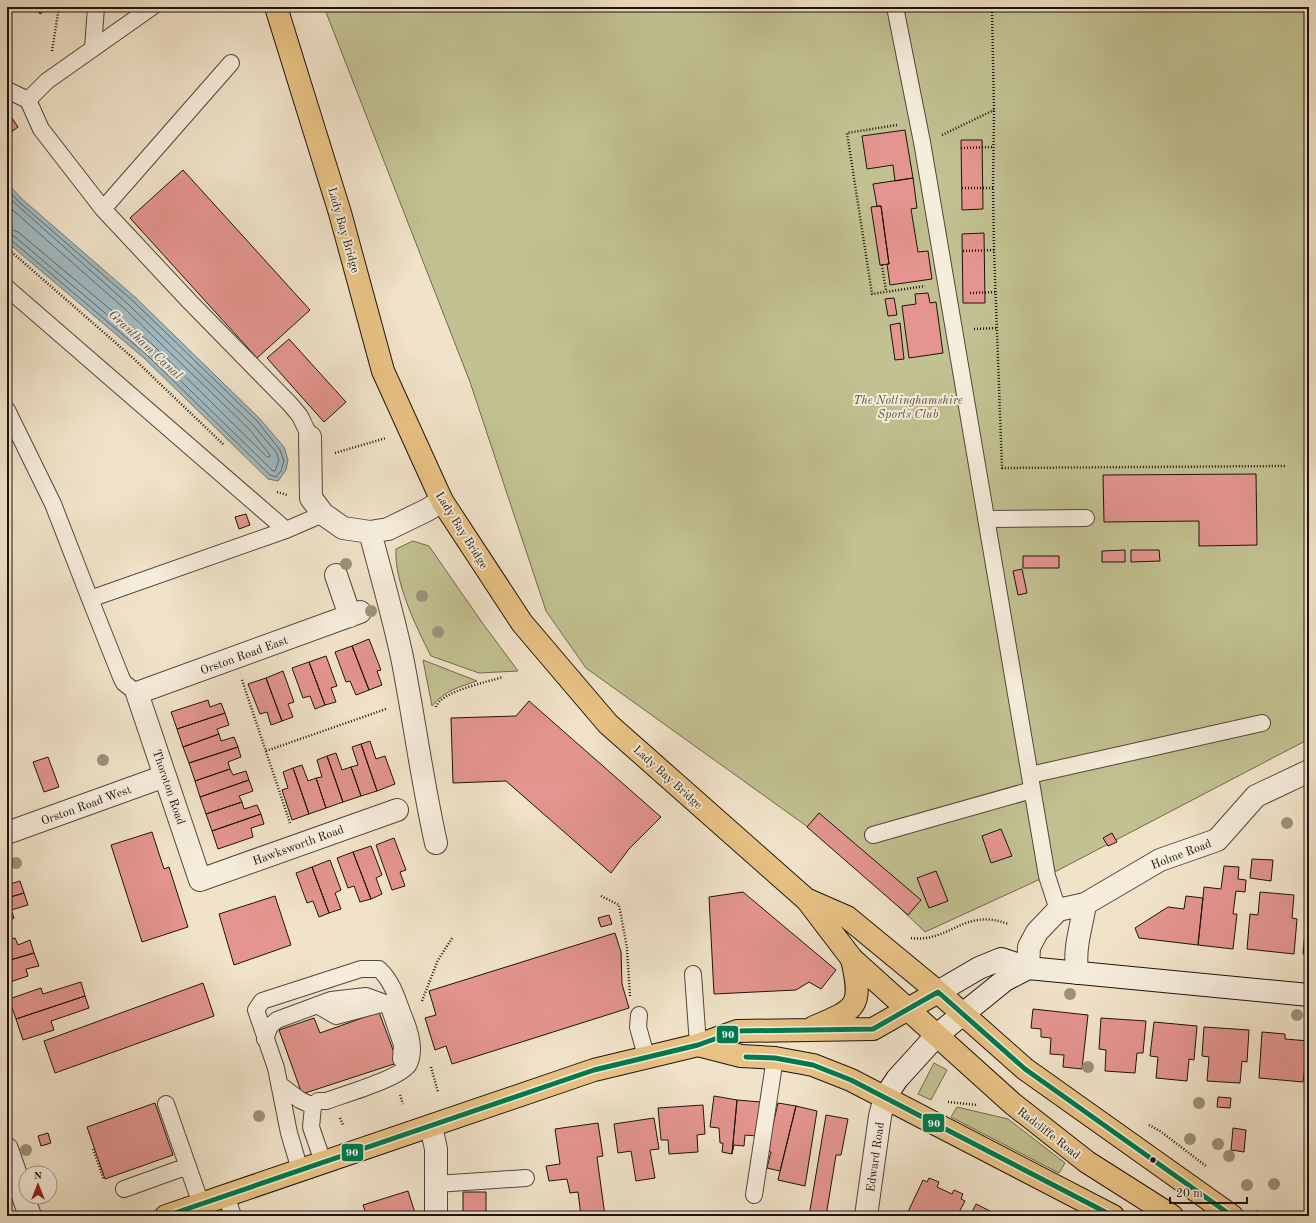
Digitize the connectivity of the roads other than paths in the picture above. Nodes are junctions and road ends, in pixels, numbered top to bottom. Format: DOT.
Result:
graph roads {
  1 [pos="96,7"];
  2 [pos="152,7"];
  3 [pos="276,7"];
  4 [pos="895,7"];
  5 [pos="93,48"];
  6 [pos="231,63"];
  7 [pos="7,90"];
  8 [pos="28,100"];
  9 [pos="103,209"];
  10 [pos="7,288"];
  11 [pos="7,410"];
  12 [pos="310,437"];
  13 [pos="442,501"];
  14 [pos="323,514"];
  15 [pos="1086,518"];
  16 [pos="986,519"];
  17 [pos="286,530"];
  18 [pos="370,532"];
  19 [pos="336,575"];
  20 [pos="90,599"];
  21 [pos="137,693"];
  22 [pos="1262,723"];
  23 [pos="1309,771"];
  24 [pos="165,776"];
  25 [pos="1031,782"];
  26 [pos="396,810"];
  27 [pos="7,833"];
  28 [pos="873,835"];
  29 [pos="436,843"];
  30 [pos="200,880"];
  31 [pos="807,900"];
  32 [pos="1085,904"];
  33 [pos="1058,910"];
  34 [pos="852,959"];
  35 [pos="1028,968"];
  36 [pos="1077,973"];
  37 [pos="693,974"];
  38 [pos="938,992"];
  39 [pos="1309,995"];
  40 [pos="635,1009"];
  41 [pos="908,1009"];
  42 [pos="963,1015"];
  43 [pos="806,1031"];
  44 [pos="937,1035"];
  45 [pos="265,1039"];
  46 [pos="698,1045"];
  47 [pos="646,1056"];
  48 [pos="775,1058"];
  49 [pos="280,1085"];
  50 [pos="885,1098"];
  51 [pos="315,1103"];
  52 [pos="166,1104"];
  53 [pos="430,1126"];
  54 [pos="7,1149"];
  55 [pos="323,1162"];
  56 [pos="188,1166"];
  57 [pos="300,1170"];
  58 [pos="526,1178"];
  59 [pos="436,1184"];
  60 [pos="124,1189"];
  61 [pos="226,1195"];
  62 [pos="754,1195"];
  63 [pos="201,1204"];
  64 [pos="30,1216"];
  65 [pos="166,1216"];
  66 [pos="233,1216"];
  67 [pos="436,1216"];
  68 [pos="866,1216"];
  69 [pos="1113,1216"];
  70 [pos="1172,1216"];
  71 [pos="1232,1216"];
  1 -- 5 [label="lane"];
  2 -- 5 [label="lane"];
  3 -- 13 [label="main road, Lady Bay Bridge"];
  4 -- 16 [label="lane"];
  5 -- 8 [label="lane"];
  6 -- 9 [label="lane"];
  7 -- 8 [label="lane"];
  8 -- 9 [label="lane"];
  9 -- 12 [label="lane"];
  10 -- 17 [label="lane"];
  11 -- 20 [label="lane"];
  12 -- 14 [label="street"];
  13 -- 18 [label="street"];
  13 -- 31 [label="main road, Lady Bay Bridge"];
  14 -- 17 [label="lane"];
  14 -- 18 [label="street"];
  15 -- 16 [label="lane"];
  16 -- 25 [label="lane"];
  17 -- 20 [label="lane"];
  18 -- 29 [label="street"];
  19 -- 21 [label="street, Orston Road East"];
  20 -- 21 [label="lane"];
  21 -- 24 [label="street, Thoroton Road"];
  22 -- 25 [label="lane"];
  23 -- 32 [label="street, Holme Road"];
  24 -- 27 [label="street, Orston Road West"];
  24 -- 30 [label="street, Thoroton Road"];
  25 -- 28 [label="lane"];
  25 -- 33 [label="lane"];
  26 -- 30 [label="street, Hawksworth Road"];
  31 -- 34 [label="main road, Lady Bay Bridge"];
  31 -- 38 [label="main road, Lady Bay Bridge"];
  32 -- 33 [label="street, Holme Road"];
  32 -- 36 [label="street"];
  33 -- 35 [label="street"];
  34 -- 41 [label="main road, Lady Bay Bridge"];
  34 -- 43 [label="main road"];
  35 -- 36 [label="street"];
  35 -- 38 [label="street"];
  35 -- 42 [label="street, Edward Road"];
  36 -- 39 [label="street"];
  37 -- 46 [label="lane"];
  38 -- 41 [label="main road"];
  38 -- 42 [label="main road, Lady Bay Bridge"];
  40 -- 47 [label="lane"];
  41 -- 43 [label="main road"];
  41 -- 44 [label="main road, Radcliffe Road"];
  42 -- 44 [label="street, Edward Road"];
  42 -- 71 [label="main road"];
  43 -- 46 [label="main road"];
  44 -- 50 [label="street, Edward Road"];
  44 -- 70 [label="main road, Radcliffe Road"];
  45 -- 49 [label="lane"];
  45 -- 51 [label="lane"];
  45 -- 51 [label="lane"];
  46 -- 47 [label="main road"];
  46 -- 48 [label="main road"];
  47 -- 53 [label="main road"];
  48 -- 50 [label="main road"];
  48 -- 62 [label="lane"];
  49 -- 51 [label="lane"];
  49 -- 57 [label="lane"];
  50 -- 68 [label="street, Edward Road"];
  50 -- 69 [label="main road"];
  51 -- 55 [label="lane"];
  52 -- 56 [label="lane"];
  53 -- 55 [label="main road"];
  53 -- 59 [label="street"];
  54 -- 64 [label="street"];
  55 -- 57 [label="main road"];
  56 -- 60 [label="lane"];
  56 -- 63 [label="lane"];
  57 -- 61 [label="main road"];
  58 -- 59 [label="lane"];
  59 -- 67 [label="street"];
  61 -- 63 [label="main road"];
  61 -- 66 [label="lane"];
  63 -- 65 [label="main road"];
}
